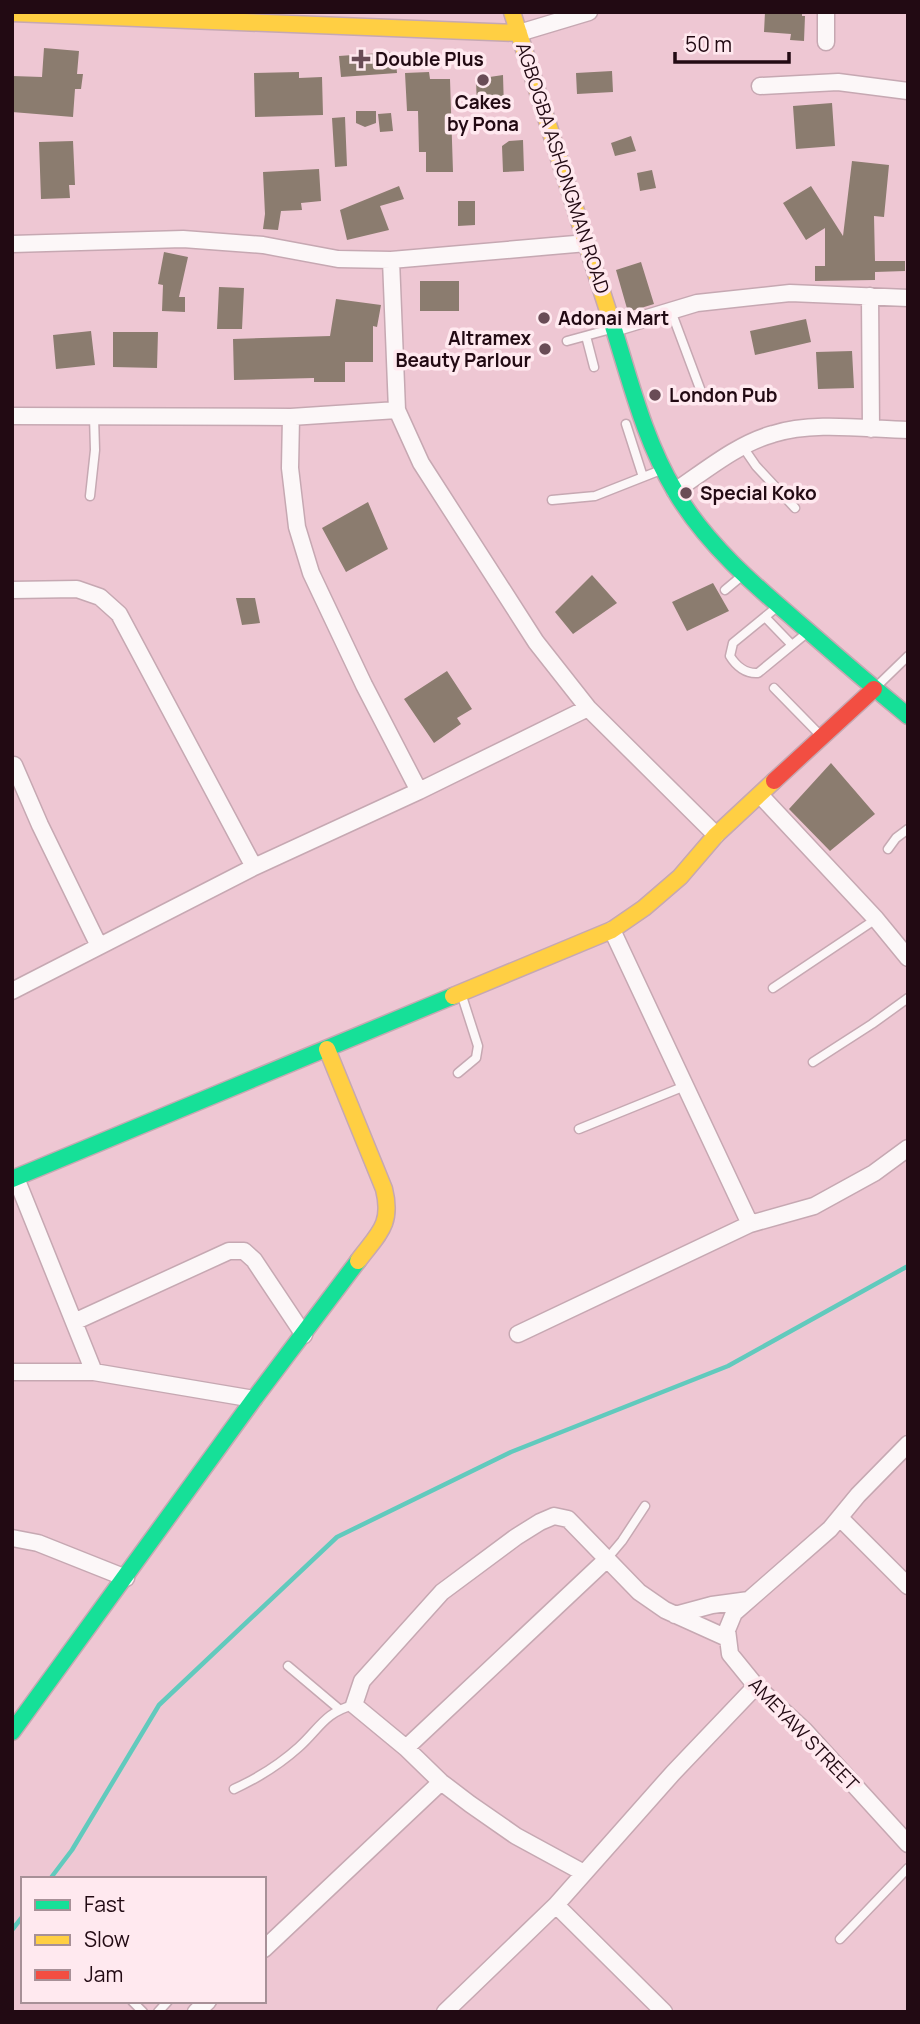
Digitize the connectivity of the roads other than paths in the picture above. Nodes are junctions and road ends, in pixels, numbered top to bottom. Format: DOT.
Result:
graph roads {
  1 [pos="512,12"];
  2 [pos="589,12"];
  3 [pos="826,12"];
  4 [pos="12,13"];
  5 [pos="151,15"];
  6 [pos="326,19"];
  7 [pos="519,33"];
  8 [pos="826,42"];
  9 [pos="760,86"];
  10 [pos="908,91"];
  11 [pos="587,243"];
  12 [pos="12,244"];
  13 [pos="391,260"];
  14 [pos="870,296"];
  15 [pos="908,298"];
  16 [pos="671,311"];
  17 [pos="614,328"];
  18 [pos="586,336"];
  19 [pos="567,341"];
  20 [pos="594,367"];
  21 [pos="702,394"];
  22 [pos="397,410"];
  23 [pos="12,416"];
  24 [pos="94,416"];
  25 [pos="290,417"];
  26 [pos="626,424"];
  27 [pos="871,429"];
  28 [pos="908,430"];
  29 [pos="743,447"];
  30 [pos="664,469"];
  31 [pos="643,477"];
  32 [pos="675,491"];
  33 [pos="90,496"];
  34 [pos="552,499"];
  35 [pos="795,508"];
  36 [pos="746,573"];
  37 [pos="12,590"];
  38 [pos="724,590"];
  39 [pos="779,605"];
  40 [pos="765,617"];
  41 [pos="808,631"];
  42 [pos="792,645"];
  43 [pos="908,656"];
  44 [pos="774,688"];
  45 [pos="874,689"];
  46 [pos="588,708"];
  47 [pos="908,716"];
  48 [pos="822,737"];
  49 [pos="14,765"];
  50 [pos="419,791"];
  51 [pos="761,796"];
  52 [pos="908,829"];
  53 [pos="716,835"];
  54 [pos="888,849"];
  55 [pos="254,867"];
  56 [pos="876,919"];
  57 [pos="612,930"];
  58 [pos="99,946"];
  59 [pos="908,958"];
  60 [pos="773,988"];
  61 [pos="12,991"];
  62 [pos="461,993"];
  63 [pos="908,998"];
  64 [pos="327,1049"];
  65 [pos="813,1062"];
  66 [pos="458,1073"];
  67 [pos="685,1086"];
  68 [pos="579,1129"];
  69 [pos="908,1148"];
  70 [pos="14,1179"];
  71 [pos="750,1224"];
  72 [pos="74,1322"];
  73 [pos="518,1334"];
  74 [pos="304,1335"];
  75 [pos="12,1372"];
  76 [pos="94,1372"];
  77 [pos="254,1399"];
  78 [pos="908,1444"];
  79 [pos="645,1506"];
  80 [pos="840,1518"];
  81 [pos="12,1538"];
  82 [pos="606,1560"];
  83 [pos="125,1578"];
  84 [pos="908,1586"];
  85 [pos="749,1600"];
  86 [pos="675,1615"];
  87 [pos="727,1638"];
  88 [pos="289,1666"];
  89 [pos="756,1686"];
  90 [pos="346,1707"];
  91 [pos="12,1732"];
  92 [pos="407,1748"];
  93 [pos="441,1782"];
  94 [pos="234,1789"];
  95 [pos="908,1844"];
  96 [pos="908,1868"];
  97 [pos="584,1873"];
  98 [pos="556,1905"];
  99 [pos="840,1939"];
  100 [pos="266,1947"];
  101 [pos="445,2012"];
  102 [pos="664,2012"];
  1 -- 7 [label="street, AGBOGBA ASHONGMAN ROAD"];
  2 -- 7 [label="street"];
  3 -- 8 [label="street"];
  4 -- 5 [label="street"];
  5 -- 6 [label="street"];
  6 -- 7 [label="street"];
  7 -- 11 [label="street, AGBOGBA ASHONGMAN ROAD"];
  9 -- 10 [label="street"];
  11 -- 13 [label="street"];
  11 -- 17 [label="street, AGBOGBA ASHONGMAN ROAD"];
  12 -- 13 [label="street"];
  13 -- 22 [label="street"];
  14 -- 15 [label="street"];
  14 -- 16 [label="street"];
  14 -- 27 [label="street"];
  16 -- 17 [label="street"];
  16 -- 21 [label="lane"];
  17 -- 18 [label="lane"];
  17 -- 30 [label="street, AGBOGBA ASHONGMAN ROAD"];
  18 -- 19 [label="lane"];
  18 -- 20 [label="lane"];
  22 -- 25 [label="street"];
  22 -- 46 [label="street"];
  23 -- 24 [label="street"];
  24 -- 25 [label="street"];
  24 -- 33 [label="lane"];
  25 -- 50 [label="street"];
  26 -- 31 [label="lane"];
  27 -- 28 [label="street"];
  27 -- 29 [label="street"];
  29 -- 32 [label="street"];
  29 -- 35 [label="lane"];
  30 -- 31 [label="lane"];
  30 -- 32 [label="street, AGBOGBA ASHONGMAN ROAD"];
  31 -- 34 [label="lane"];
  32 -- 36 [label="street, AGBOGBA ASHONGMAN ROAD"];
  36 -- 38 [label="lane"];
  36 -- 39 [label="street, AGBOGBA ASHONGMAN ROAD"];
  37 -- 55 [label="street"];
  39 -- 40 [label="lane"];
  39 -- 41 [label="street, AGBOGBA ASHONGMAN ROAD"];
  40 -- 42 [label="lane"];
  40 -- 42 [label="lane"];
  41 -- 42 [label="lane"];
  41 -- 45 [label="street, AGBOGBA ASHONGMAN ROAD"];
  43 -- 45 [label="lane"];
  44 -- 48 [label="lane"];
  45 -- 47 [label="street, AGBOGBA ASHONGMAN ROAD"];
  45 -- 48 [label="street"];
  46 -- 50 [label="street"];
  46 -- 53 [label="street"];
  48 -- 51 [label="street"];
  49 -- 58 [label="street"];
  50 -- 55 [label="street"];
  51 -- 53 [label="street"];
  51 -- 56 [label="street"];
  52 -- 54 [label="lane"];
  53 -- 57 [label="street"];
  55 -- 58 [label="street"];
  56 -- 59 [label="street"];
  56 -- 60 [label="lane"];
  57 -- 62 [label="street"];
  57 -- 67 [label="street"];
  58 -- 61 [label="street"];
  62 -- 64 [label="street"];
  62 -- 66 [label="lane"];
  63 -- 65 [label="lane"];
  64 -- 70 [label="street"];
  64 -- 74 [label="street"];
  67 -- 68 [label="lane"];
  67 -- 71 [label="street"];
  69 -- 71 [label="street"];
  70 -- 72 [label="street"];
  71 -- 73 [label="street"];
  72 -- 74 [label="street"];
  72 -- 76 [label="street"];
  74 -- 77 [label="street"];
  75 -- 76 [label="street"];
  76 -- 77 [label="street"];
  77 -- 83 [label="street"];
  78 -- 80 [label="street"];
  79 -- 82 [label="lane"];
  80 -- 84 [label="street"];
  80 -- 85 [label="street"];
  81 -- 83 [label="street"];
  82 -- 86 [label="street"];
  82 -- 90 [label="street"];
  82 -- 92 [label="street"];
  83 -- 91 [label="street"];
  85 -- 86 [label="street"];
  85 -- 87 [label="street"];
  86 -- 87 [label="street"];
  87 -- 89 [label="street, AMEYAW STREET"];
  88 -- 90 [label="lane"];
  89 -- 95 [label="street, AMEYAW STREET"];
  89 -- 97 [label="street"];
  90 -- 92 [label="street"];
  90 -- 94 [label="lane"];
  92 -- 93 [label="street"];
  93 -- 97 [label="street"];
  93 -- 100 [label="street"];
  96 -- 99 [label="lane"];
  97 -- 98 [label="street"];
  98 -- 101 [label="street"];
  98 -- 102 [label="street"];
}
